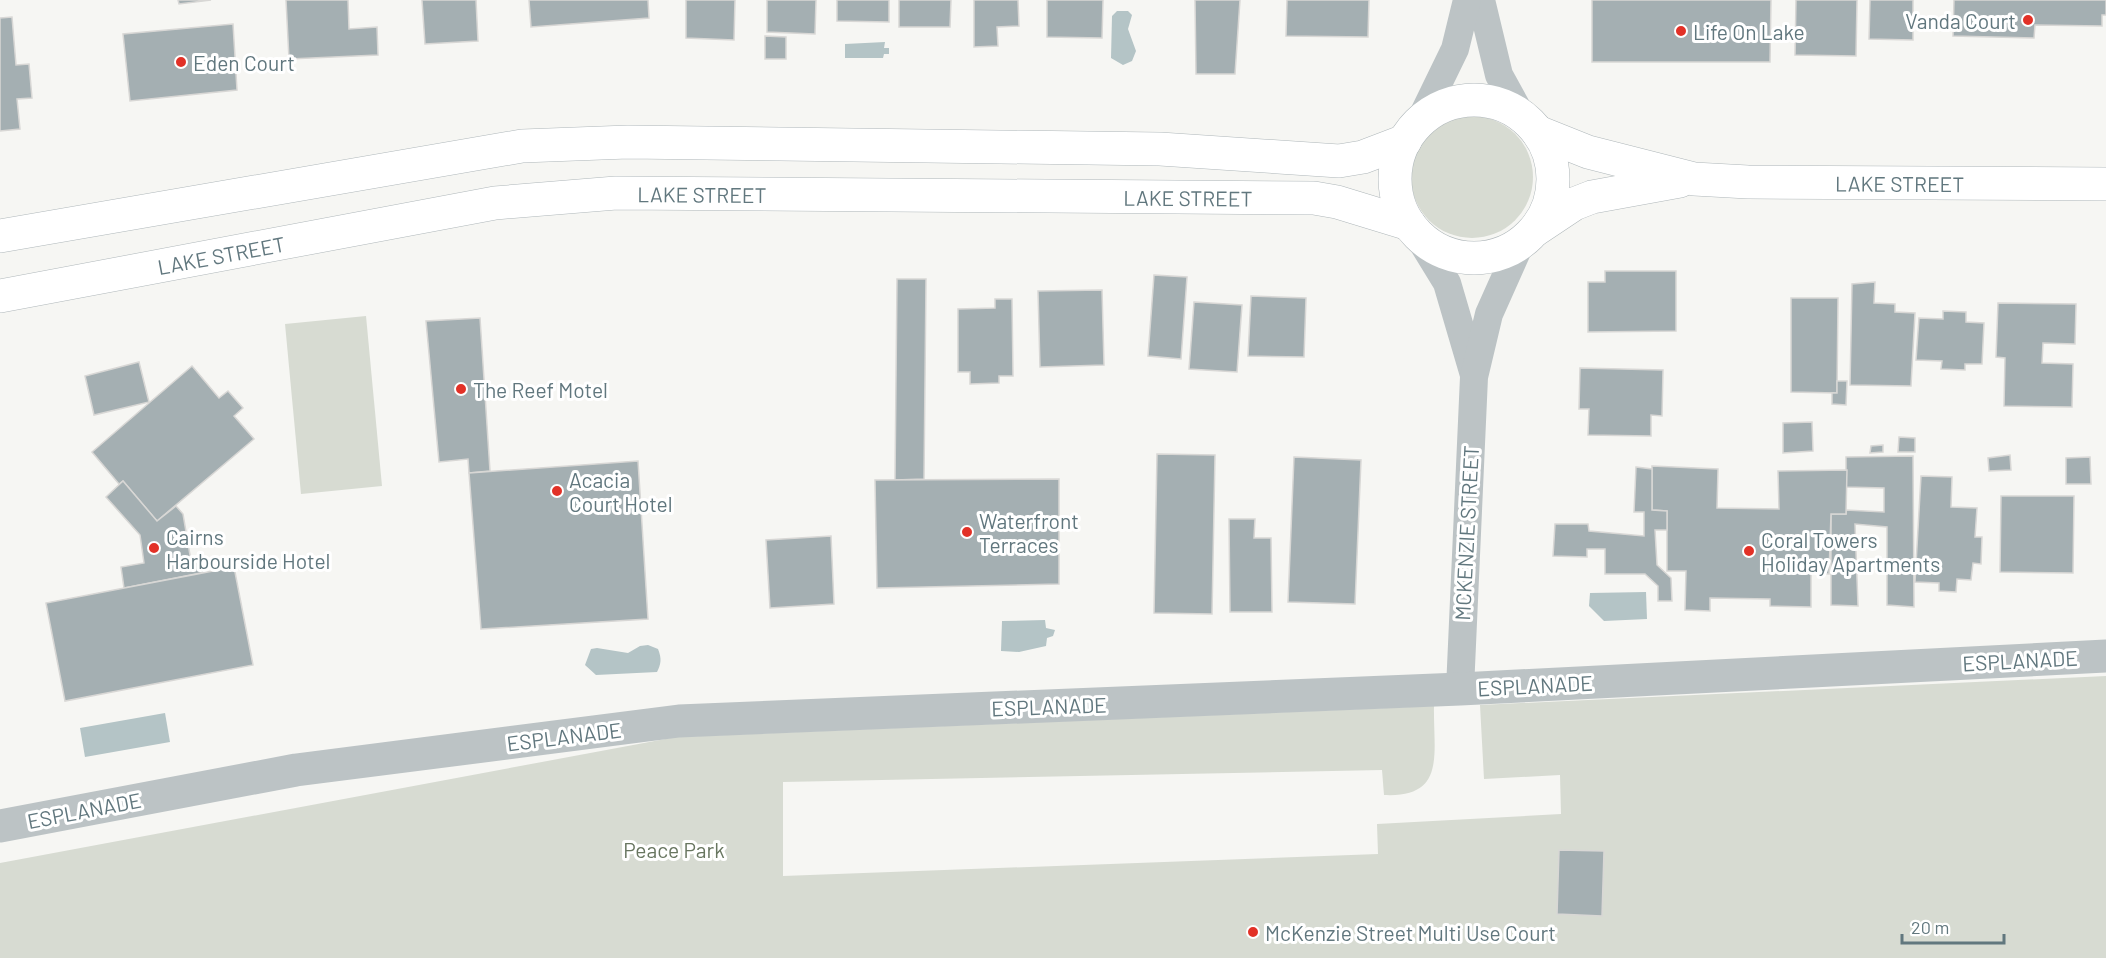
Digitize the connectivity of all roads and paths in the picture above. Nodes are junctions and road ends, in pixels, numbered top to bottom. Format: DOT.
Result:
graph roads {
  1 [pos="1467,0"];
  2 [pos="1481,0"];
  3 [pos="1529,124"];
  4 [pos="1412,131"];
  5 [pos="1694,179"];
  6 [pos="2106,184"];
  7 [pos="1413,229"];
  8 [pos="0,236"];
  9 [pos="1527,236"];
  10 [pos="0,296"];
  11 [pos="1474,377"];
  12 [pos="2106,656"];
  13 [pos="1460,689"];
  14 [pos="0,826"];
  1 -- 4 [label="street"];
  2 -- 3 [label="street"];
  3 -- 4 [label="main road"];
  3 -- 5 [label="main road, LAKE STREET"];
  3 -- 9 [label="main road"];
  4 -- 7 [label="main road"];
  4 -- 8 [label="main road, LAKE STREET"];
  5 -- 6 [label="main road, LAKE STREET"];
  5 -- 9 [label="main road, LAKE STREET"];
  7 -- 9 [label="main road"];
  7 -- 10 [label="main road, LAKE STREET"];
  7 -- 11 [label="street, MCKENZIE STREET"];
  9 -- 11 [label="street, MCKENZIE STREET"];
  11 -- 13 [label="street, MCKENZIE STREET"];
  12 -- 13 [label="street, ESPLANADE"];
  13 -- 14 [label="street, ESPLANADE"];
}
